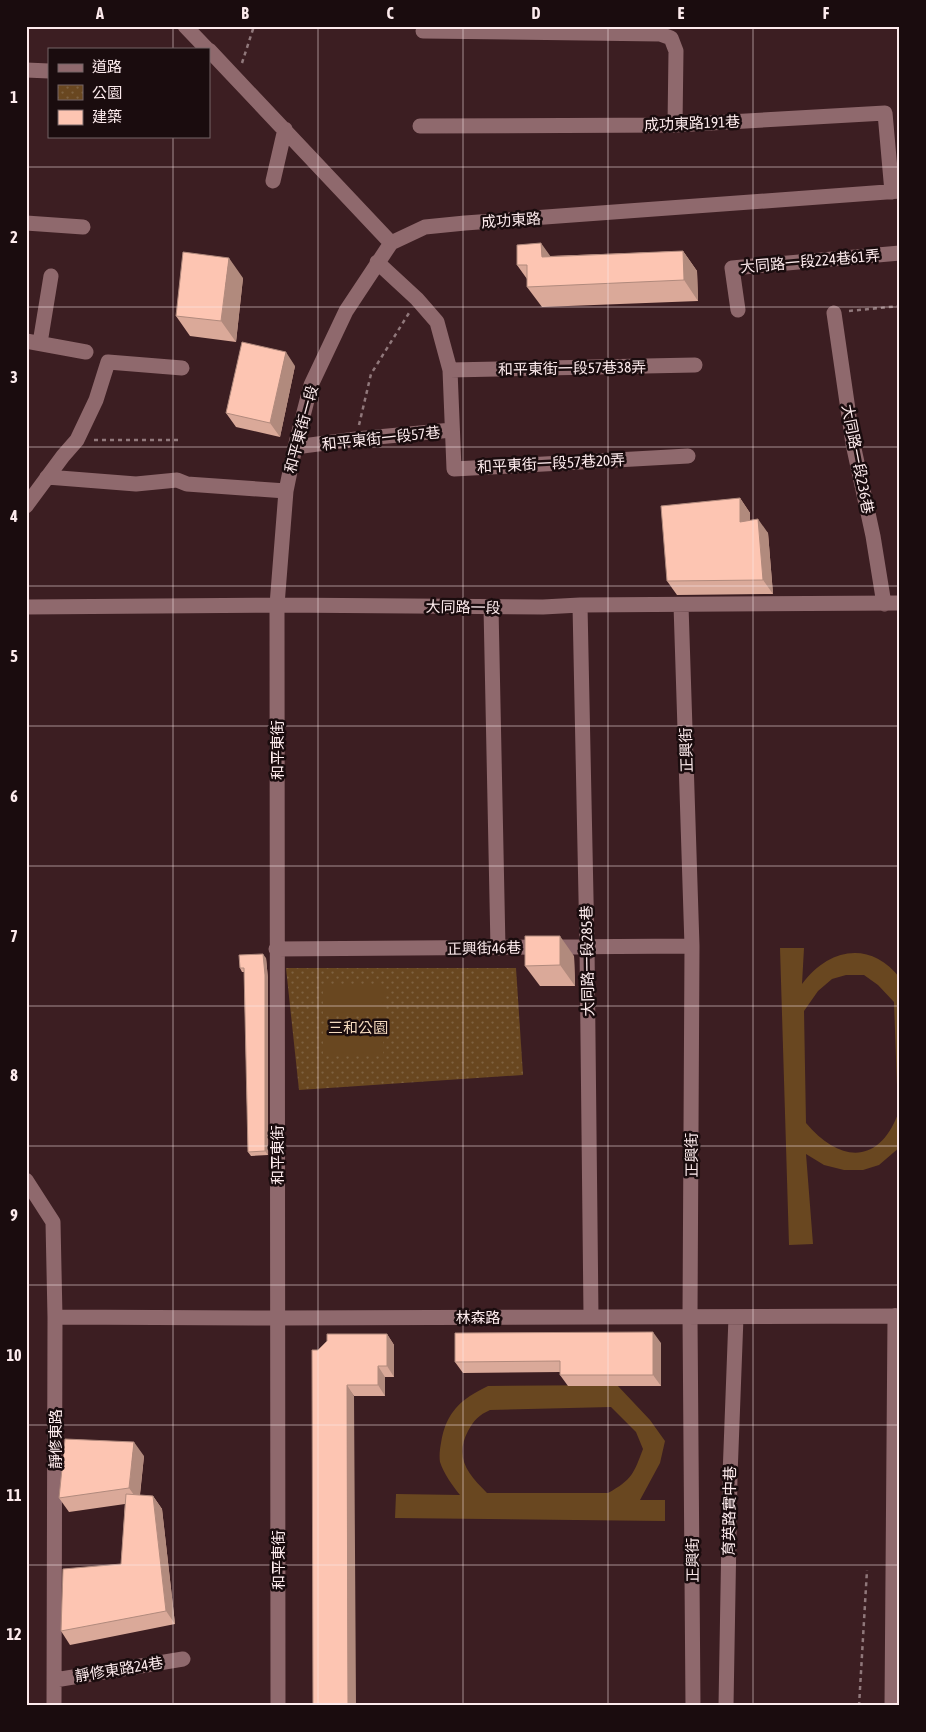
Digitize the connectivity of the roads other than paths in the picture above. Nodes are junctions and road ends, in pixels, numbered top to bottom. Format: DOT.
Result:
graph roads {
  1 [pos="185,26"];
  2 [pos="423,31"];
  3 [pos="206,48"];
  4 [pos="210,52"];
  5 [pos="26,70"];
  6 [pos="48,71"];
  7 [pos="675,125"];
  8 [pos="420,126"];
  9 [pos="285,130"];
  10 [pos="273,181"];
  11 [pos="898,193"];
  12 [pos="26,223"];
  13 [pos="83,227"];
  14 [pos="391,243"];
  15 [pos="900,253"];
  16 [pos="377,262"];
  17 [pos="51,276"];
  18 [pos="738,310"];
  19 [pos="834,313"];
  20 [pos="33,342"];
  21 [pos="86,352"];
  22 [pos="695,365"];
  23 [pos="182,368"];
  24 [pos="450,370"];
  25 [pos="452,430"];
  26 [pos="295,447"];
  27 [pos="688,456"];
  28 [pos="47,477"];
  29 [pos="286,490"];
  30 [pos="26,506"];
  31 [pos="884,604"];
  32 [pos="900,604"];
  33 [pos="277,605"];
  34 [pos="580,605"];
  35 [pos="681,605"];
  36 [pos="26,607"];
  37 [pos="491,607"];
  38 [pos="587,946"];
  39 [pos="692,946"];
  40 [pos="498,948"];
  41 [pos="276,949"];
  42 [pos="26,1180"];
  43 [pos="591,1316"];
  44 [pos="690,1316"];
  45 [pos="898,1316"];
  46 [pos="55,1317"];
  47 [pos="736,1317"];
  48 [pos="278,1318"];
  49 [pos="897,1574"];
  50 [pos="183,1659"];
  51 [pos="55,1680"];
  52 [pos="54,1706"];
  53 [pos="278,1706"];
  54 [pos="693,1706"];
  55 [pos="726,1706"];
  56 [pos="892,1706"];
  1 -- 3 [label="street"];
  2 -- 7 [label="street"];
  4 -- 9 [label="street"];
  5 -- 6 [label="street"];
  7 -- 8 [label="street, 成功東路191巷"];
  7 -- 11 [label="street, 成功東路191巷"];
  9 -- 10 [label="street"];
  9 -- 14 [label="street"];
  11 -- 14 [label="street, 成功東路"];
  12 -- 13 [label="street"];
  14 -- 16 [label="street, 和平東街一段"];
  15 -- 18 [label="street, 大同路一段224巷61弄"];
  16 -- 24 [label="street, 和平東街一段57巷"];
  16 -- 26 [label="street, 和平東街一段"];
  17 -- 20 [label="street"];
  19 -- 31 [label="street, 大同路一段236巷"];
  20 -- 21 [label="street"];
  22 -- 24 [label="street, 和平東街一段57巷38弄"];
  23 -- 28 [label="street"];
  24 -- 25 [label="street, 和平東街一段57巷"];
  25 -- 26 [label="street, 和平東街一段57巷"];
  25 -- 27 [label="street, 和平東街一段57巷20弄"];
  26 -- 29 [label="street, 和平東街一段"];
  28 -- 29 [label="street"];
  28 -- 30 [label="street"];
  29 -- 33 [label="street, 和平東街一段"];
  31 -- 32 [label="street, 大同路一段"];
  31 -- 35 [label="street, 大同路一段"];
  33 -- 36 [label="street, 大同路一段"];
  33 -- 37 [label="street, 大同路一段"];
  33 -- 41 [label="street, 和平東街"];
  34 -- 35 [label="street, 大同路一段"];
  34 -- 37 [label="street, 大同路一段"];
  34 -- 38 [label="street, 大同路一段285巷"];
  35 -- 39 [label="street, 正興街"];
  37 -- 40 [label="street"];
  38 -- 39 [label="street, 正興街46巷"];
  38 -- 40 [label="street, 正興街46巷"];
  38 -- 43 [label="street, 大同路一段285巷"];
  39 -- 44 [label="street, 正興街"];
  40 -- 41 [label="street, 正興街46巷"];
  41 -- 48 [label="street, 和平東街"];
  42 -- 46 [label="street, 靜修東路"];
  43 -- 44 [label="street, 林森路"];
  43 -- 48 [label="street, 林森路"];
  44 -- 47 [label="street, 林森路"];
  44 -- 54 [label="street, 正興街"];
  45 -- 47 [label="street, 林森路"];
  45 -- 49 [label="street"];
  46 -- 48 [label="street, 林森路"];
  46 -- 51 [label="street, 靜修東路"];
  47 -- 55 [label="street, 育英路實中巷"];
  48 -- 53 [label="street, 和平東街"];
  49 -- 56 [label="street"];
  50 -- 51 [label="street, 靜修東路24巷"];
  51 -- 52 [label="street, 靜修東路"];
}
